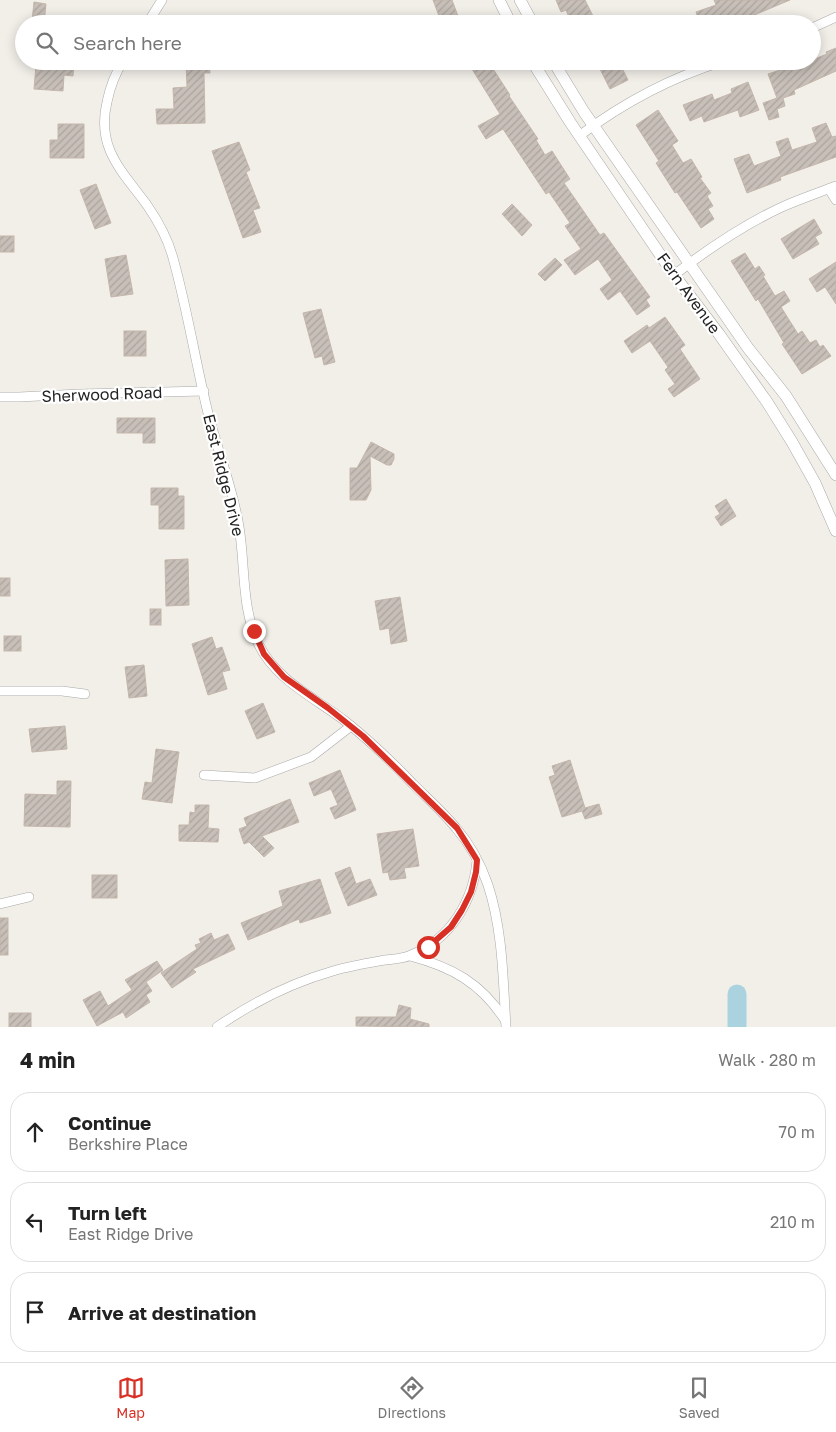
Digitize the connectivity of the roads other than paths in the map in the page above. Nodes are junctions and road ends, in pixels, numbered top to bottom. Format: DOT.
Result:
graph roads {
  1 [pos="162,0"];
  2 [pos="499,0"];
  3 [pos="520,0"];
  4 [pos="153,15"];
  5 [pos="506,15"];
  6 [pos="528,15"];
  7 [pos="836,17"];
  8 [pos="821,24"];
  9 [pos="119,70"];
  10 [pos="538,70"];
  11 [pos="559,70"];
  12 [pos="696,70"];
  13 [pos="593,126"];
  14 [pos="579,136"];
  15 [pos="832,188"];
  16 [pos="836,200"];
  17 [pos="690,263"];
  18 [pos="674,275"];
  19 [pos="204,392"];
  20 [pos="0,397"];
  21 [pos="836,474"];
  22 [pos="836,531"];
  23 [pos="0,691"];
  24 [pos="85,694"];
  25 [pos="351,726"];
  26 [pos="204,775"];
  27 [pos="477,860"];
  28 [pos="29,897"];
  29 [pos="0,904"];
  30 [pos="410,956"];
  31 [pos="506,1024"];
  32 [pos="217,1027"];
  1 -- 4 [label="street"];
  2 -- 5 [label="street"];
  3 -- 6 [label="street"];
  7 -- 8 [label="street"];
  9 -- 19 [label="street, East Ridge Drive"];
  10 -- 14 [label="street, Fern Avenue"];
  11 -- 13 [label="street, Fern Avenue"];
  12 -- 13 [label="street"];
  13 -- 14 [label="street"];
  13 -- 17 [label="street, Fern Avenue"];
  14 -- 18 [label="street, Fern Avenue"];
  15 -- 16 [label="street"];
  15 -- 17 [label="street"];
  17 -- 18 [label="street"];
  17 -- 21 [label="street, Fern Avenue"];
  18 -- 22 [label="street, Fern Avenue"];
  19 -- 20 [label="street, Sherwood Road"];
  19 -- 25 [label="street, East Ridge Drive"];
  23 -- 24 [label="street"];
  25 -- 26 [label="street"];
  25 -- 27 [label="street, East Ridge Drive"];
  27 -- 30 [label="street"];
  27 -- 31 [label="street, East Ridge Drive"];
  28 -- 29 [label="street"];
  30 -- 31 [label="street"];
  30 -- 32 [label="street"];
}
